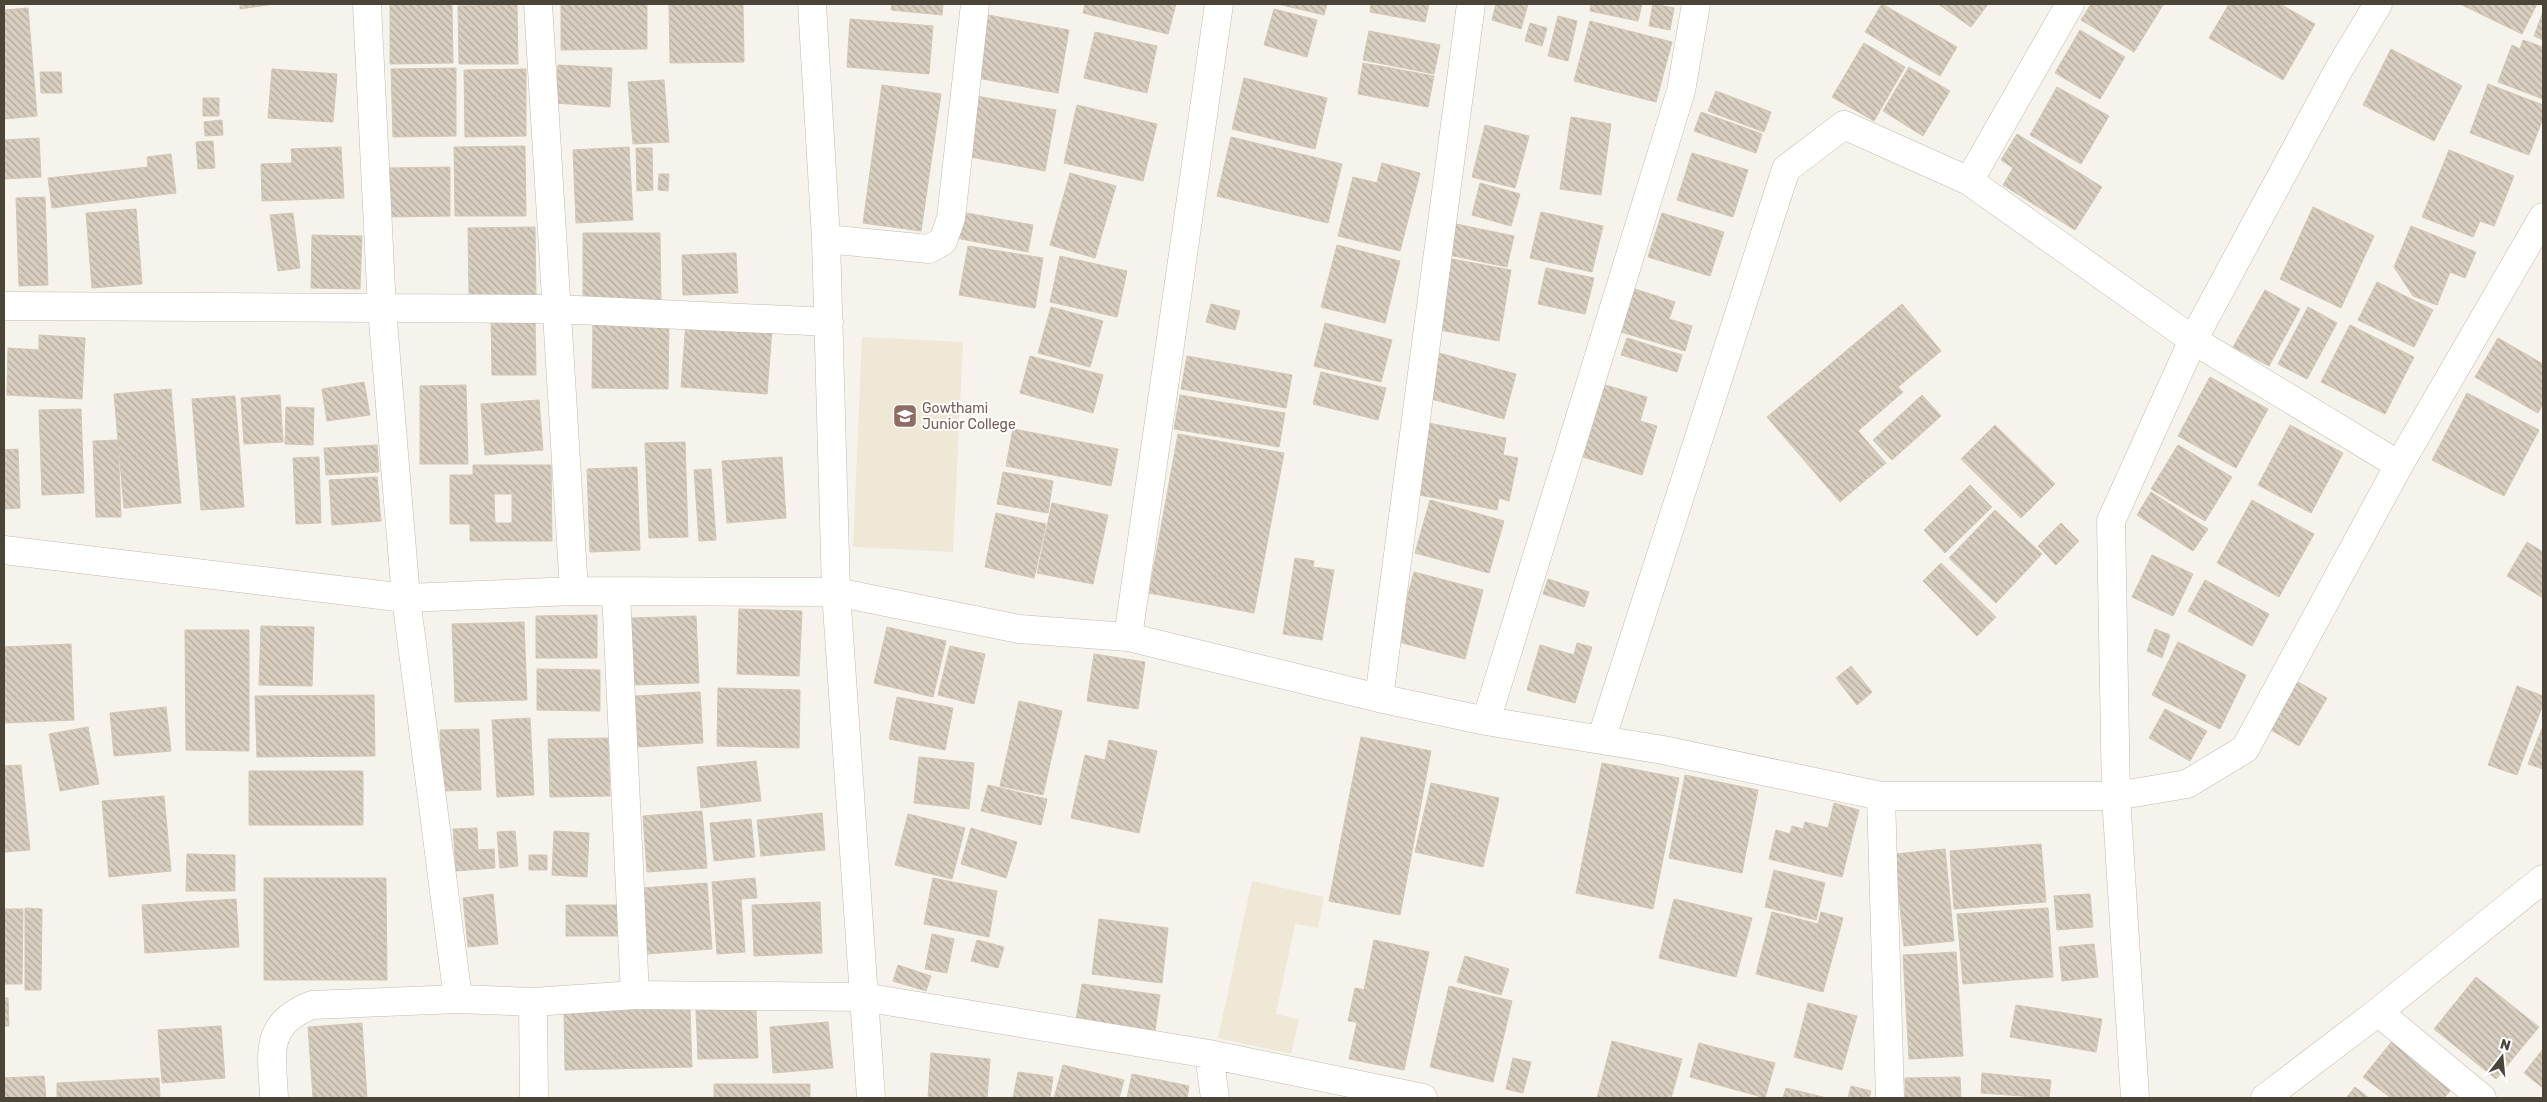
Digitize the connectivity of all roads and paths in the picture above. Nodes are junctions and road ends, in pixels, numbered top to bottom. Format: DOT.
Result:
graph roads {
  1 [pos="367,4"];
  2 [pos="538,4"];
  3 [pos="812,4"];
  4 [pos="975,4"];
  5 [pos="1219,4"];
  6 [pos="1471,4"];
  7 [pos="1696,4"];
  8 [pos="2070,4"];
  9 [pos="2378,4"];
  10 [pos="1968,181"];
  11 [pos="2543,217"];
  12 [pos="826,239"];
  13 [pos="4,306"];
  14 [pos="382,309"];
  15 [pos="556,309"];
  16 [pos="829,322"];
  17 [pos="2193,340"];
  18 [pos="2399,465"];
  19 [pos="4,550"];
  20 [pos="574,591"];
  21 [pos="616,592"];
  22 [pos="836,592"];
  23 [pos="406,598"];
  24 [pos="1128,637"];
  25 [pos="1379,698"];
  26 [pos="1486,721"];
  27 [pos="1601,740"];
  28 [pos="1881,796"];
  29 [pos="2116,796"];
  30 [pos="2543,879"];
  31 [pos="635,995"];
  32 [pos="863,997"];
  33 [pos="458,999"];
  34 [pos="533,1002"];
  35 [pos="2378,1012"];
  36 [pos="1209,1054"];
  37 [pos="274,1098"];
  38 [pos="534,1098"];
  39 [pos="871,1098"];
  40 [pos="1215,1098"];
  41 [pos="1423,1098"];
  42 [pos="1890,1098"];
  43 [pos="2135,1098"];
  44 [pos="2265,1098"];
  45 [pos="2482,1098"];
  1 -- 14 [label="street"];
  2 -- 15 [label="street"];
  3 -- 12 [label="street"];
  4 -- 12 [label="street"];
  5 -- 24 [label="street"];
  6 -- 25 [label="street"];
  7 -- 26 [label="street"];
  8 -- 10 [label="street"];
  9 -- 17 [label="street"];
  10 -- 17 [label="street"];
  10 -- 27 [label="street"];
  11 -- 18 [label="street"];
  12 -- 16 [label="street"];
  13 -- 14 [label="street"];
  14 -- 15 [label="street"];
  14 -- 23 [label="street"];
  15 -- 16 [label="street"];
  15 -- 20 [label="street"];
  16 -- 22 [label="street"];
  17 -- 18 [label="street"];
  17 -- 29 [label="street"];
  18 -- 29 [label="street"];
  19 -- 23 [label="street"];
  20 -- 21 [label="street"];
  20 -- 23 [label="street"];
  21 -- 22 [label="street"];
  21 -- 31 [label="street"];
  22 -- 24 [label="street"];
  22 -- 32 [label="street"];
  23 -- 33 [label="street"];
  24 -- 25 [label="street"];
  25 -- 26 [label="street"];
  26 -- 27 [label="street"];
  27 -- 28 [label="street"];
  28 -- 29 [label="street"];
  28 -- 42 [label="street"];
  29 -- 43 [label="street"];
  30 -- 35 [label="street"];
  31 -- 32 [label="street"];
  31 -- 34 [label="street"];
  32 -- 36 [label="street"];
  32 -- 39 [label="street"];
  33 -- 34 [label="street"];
  33 -- 37 [label="street"];
  34 -- 38 [label="street"];
  35 -- 44 [label="street"];
  35 -- 45 [label="street"];
  36 -- 40 [label="street"];
  36 -- 41 [label="street"];
}
